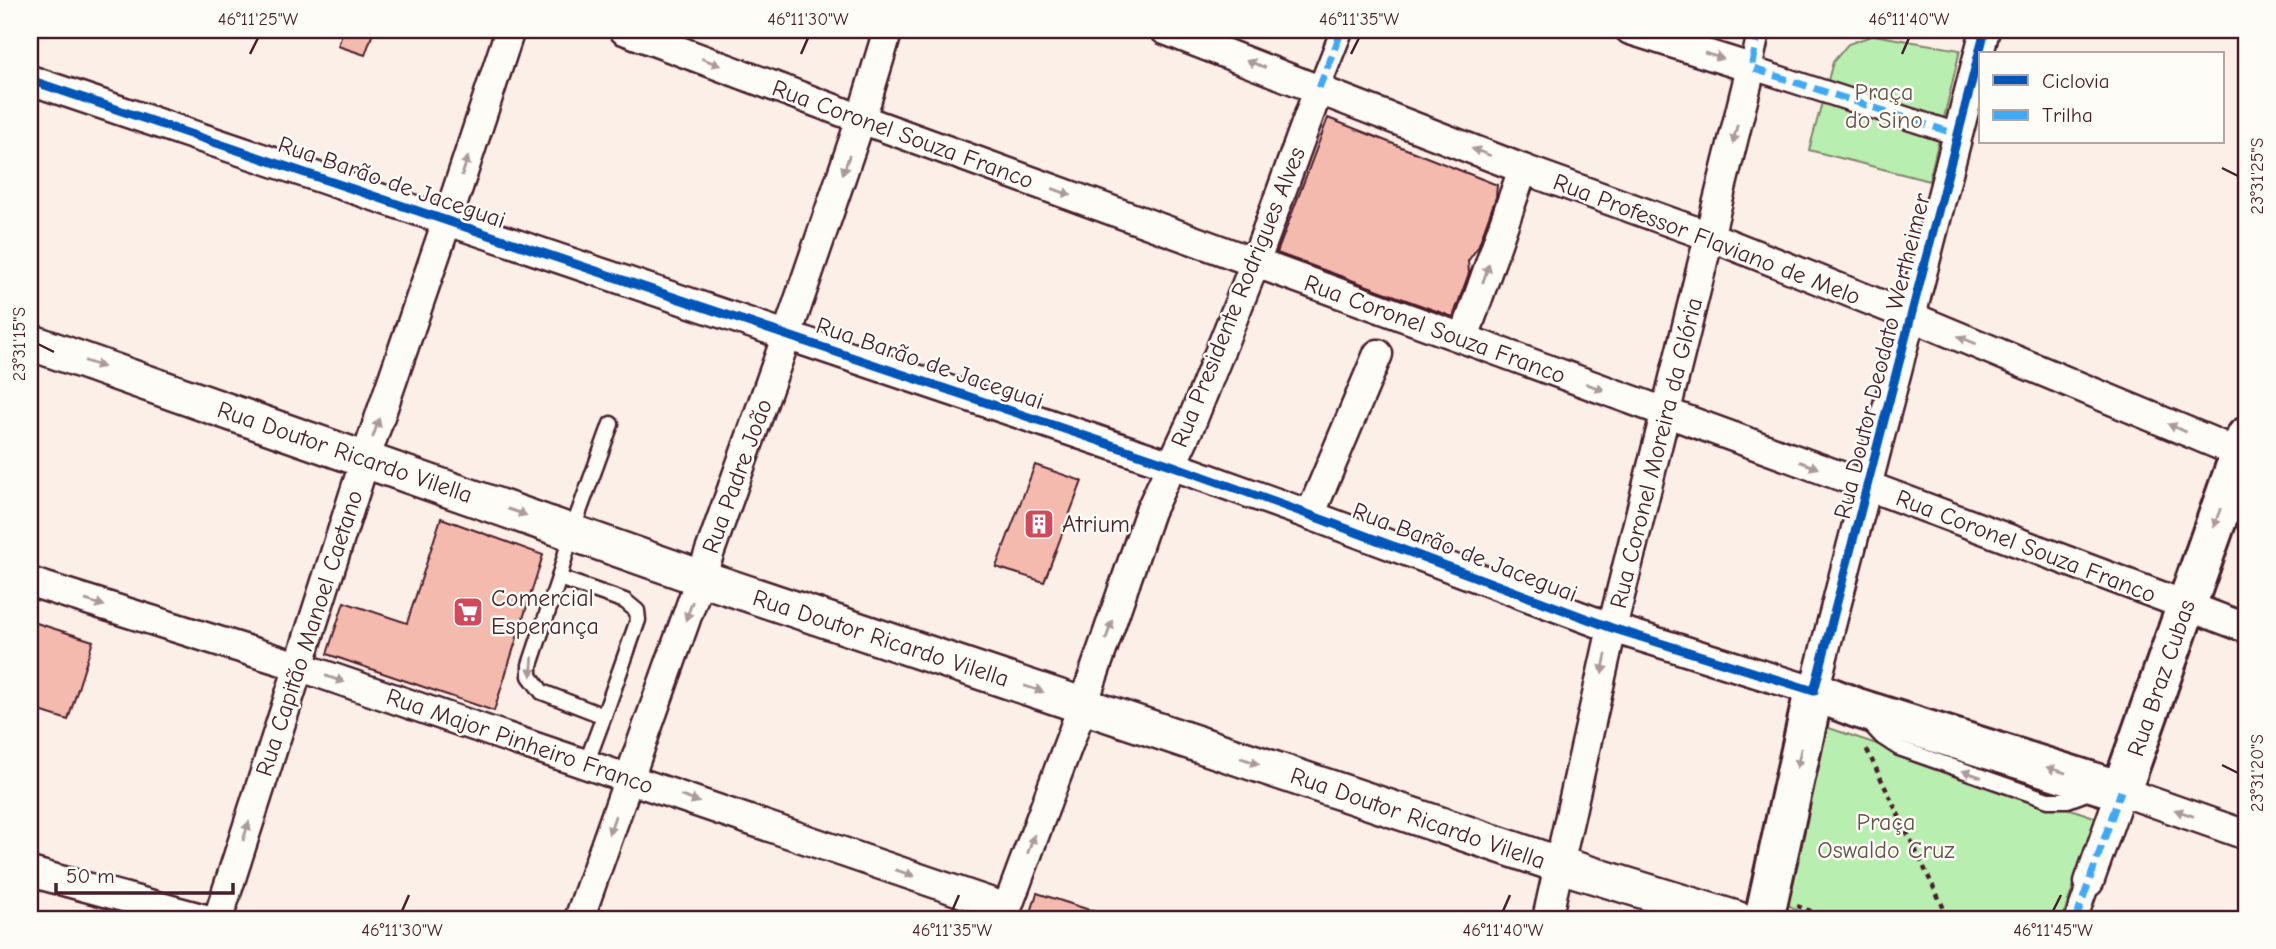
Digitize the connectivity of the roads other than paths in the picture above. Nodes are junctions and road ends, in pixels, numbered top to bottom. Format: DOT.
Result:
graph roads {
  1 [pos="510,30"];
  2 [pos="624,30"];
  3 [pos="888,30"];
  4 [pos="1165,30"];
  5 [pos="1342,30"];
  6 [pos="1630,30"];
  7 [pos="1759,30"];
  8 [pos="1985,30"];
  9 [pos="1980,52"];
  10 [pos="1979,54"];
  11 [pos="1751,68"];
  12 [pos="30,80"];
  13 [pos="1319,88"];
  14 [pos="862,119"];
  15 [pos="1959,135"];
  16 [pos="1523,169"];
  17 [pos="447,220"];
  18 [pos="1709,236"];
  19 [pos="1255,263"];
  20 [pos="1912,317"];
  21 [pos="788,335"];
  22 [pos="1464,338"];
  23 [pos="30,342"];
  24 [pos="1378,354"];
  25 [pos="1666,414"];
  26 [pos="611,424"];
  27 [pos="2244,449"];
  28 [pos="365,460"];
  29 [pos="1171,465"];
  30 [pos="1868,486"];
  31 [pos="1310,515"];
  32 [pos="572,531"];
  33 [pos="559,578"];
  34 [pos="701,578"];
  35 [pos="30,582"];
  36 [pos="2185,607"];
  37 [pos="1612,628"];
  38 [pos="2246,628"];
  39 [pos="298,666"];
  40 [pos="1839,701"];
  41 [pos="1083,705"];
  42 [pos="604,716"];
  43 [pos="586,764"];
  44 [pos="628,778"];
  45 [pos="2114,789"];
  46 [pos="2246,835"];
  47 [pos="1560,865"];
  48 [pos="30,872"];
  49 [pos="2090,882"];
  50 [pos="1005,914"];
  51 [pos="205,919"];
  52 [pos="218,919"];
  53 [pos="579,919"];
  54 [pos="1547,919"];
  55 [pos="1736,919"];
  56 [pos="1764,919"];
  57 [pos="2076,919"];
  17 -- 1 [label="street, Rua Capitão Manoel Caetano, one-way"];
  2 -- 14 [label="street, Rua Coronel Souza Franco, one-way"];
  3 -- 14 [label="street, Rua Padre João"];
  13 -- 4 [label="street, Rua Professor Flaviano de Melo, one-way"];
  5 -- 13 [label="street, Rua Presidente Rodrigues Alves"];
  6 -- 11 [label="street, one-way"];
  7 -- 11 [label="street, Rua Coronel Moreira da Glória"];
  8 -- 9 [label="street, Rua Doutor Deodato Wertheimer"];
  10 -- 15 [label="street, Rua Doutor Deodato Wertheimer"];
  11 -- 15 [label="street"];
  11 -- 18 [label="street, Rua Coronel Moreira da Glória, one-way"];
  12 -- 17 [label="street, Rua Barão de Jaceguai"];
  16 -- 13 [label="street, Rua Professor Flaviano de Melo, one-way"];
  13 -- 19 [label="street, Rua Presidente Rodrigues Alves"];
  14 -- 19 [label="street, Rua Coronel Souza Franco, one-way"];
  14 -- 21 [label="street, Rua Padre João, one-way"];
  15 -- 20 [label="street, Rua Doutor Deodato Wertheimer"];
  16 -- 18 [label="street, Rua Professor Flaviano de Melo"];
  22 -- 16 [label="street, one-way"];
  17 -- 21 [label="street, Rua Barão de Jaceguai"];
  28 -- 17 [label="street, Rua Capitão Manoel Caetano, one-way"];
  18 -- 20 [label="street, Rua Professor Flaviano de Melo"];
  18 -- 25 [label="street, Rua Coronel Moreira da Glória"];
  19 -- 22 [label="street, Rua Coronel Souza Franco"];
  19 -- 29 [label="street, Rua Presidente Rodrigues Alves"];
  27 -- 20 [label="street, Rua Professor Flaviano de Melo, one-way"];
  20 -- 30 [label="street, Rua Doutor Deodato Wertheimer"];
  21 -- 29 [label="street, Rua Barão de Jaceguai"];
  21 -- 34 [label="street, Rua Padre João"];
  22 -- 25 [label="street, Rua Coronel Souza Franco, one-way"];
  23 -- 28 [label="street, Rua Doutor Ricardo Vilella, one-way"];
  24 -- 31 [label="street"];
  25 -- 30 [label="street, Rua Coronel Souza Franco, one-way"];
  25 -- 37 [label="street, Rua Coronel Moreira da Glória"];
  26 -- 32 [label="lane"];
  27 -- 36 [label="main road, Rua Braz Cubas, one-way"];
  28 -- 32 [label="street, Rua Doutor Ricardo Vilella, one-way"];
  28 -- 39 [label="street, Rua Capitão Manoel Caetano"];
  29 -- 31 [label="street, Rua Barão de Jaceguai"];
  41 -- 29 [label="street, Rua Presidente Rodrigues Alves, one-way"];
  30 -- 36 [label="street, Rua Coronel Souza Franco"];
  30 -- 40 [label="street, Rua Doutor Deodato Wertheimer"];
  31 -- 37 [label="street, Rua Barão de Jaceguai"];
  32 -- 33 [label="lane"];
  32 -- 34 [label="street, Rua Doutor Ricardo Vilella"];
  33 -- 42 [label="lane, one-way"];
  33 -- 42 [label="lane"];
  34 -- 41 [label="street, Rua Doutor Ricardo Vilella, one-way"];
  34 -- 44 [label="street, Rua Padre João, one-way"];
  35 -- 39 [label="street, Rua Major Pinheiro Franco, one-way"];
  36 -- 38 [label="street, Rua Coronel Souza Franco"];
  36 -- 45 [label="main road, Rua Braz Cubas"];
  37 -- 40 [label="street, Rua Barão de Jaceguai"];
  37 -- 47 [label="street, Rua Coronel Moreira da Glória, one-way"];
  39 -- 43 [label="street, Rua Major Pinheiro Franco, one-way"];
  52 -- 39 [label="street, Rua Capitão Manoel Caetano, one-way"];
  45 -- 40 [label="main road, one-way"];
  40 -- 56 [label="main road, Rua Doutor Deodato Wertheimer, one-way"];
  41 -- 47 [label="street, Rua Doutor Ricardo Vilella, one-way"];
  50 -- 41 [label="street, Rua Presidente Rodrigues Alves, one-way"];
  42 -- 43 [label="lane"];
  43 -- 44 [label="street, Rua Major Pinheiro Franco"];
  44 -- 50 [label="street, Rua Major Pinheiro Franco, one-way"];
  44 -- 53 [label="street, Rua Padre João, one-way"];
  46 -- 45 [label="street, one-way"];
  45 -- 49 [label="street, Rua Braz Cubas"];
  47 -- 54 [label="street, Rua Coronel Moreira da Glória"];
  47 -- 55 [label="street, Rua Doutor Ricardo Vilella"];
  48 -- 51 [label="street"];
  49 -- 57 [label="street, Rua Braz Cubas"];
}
